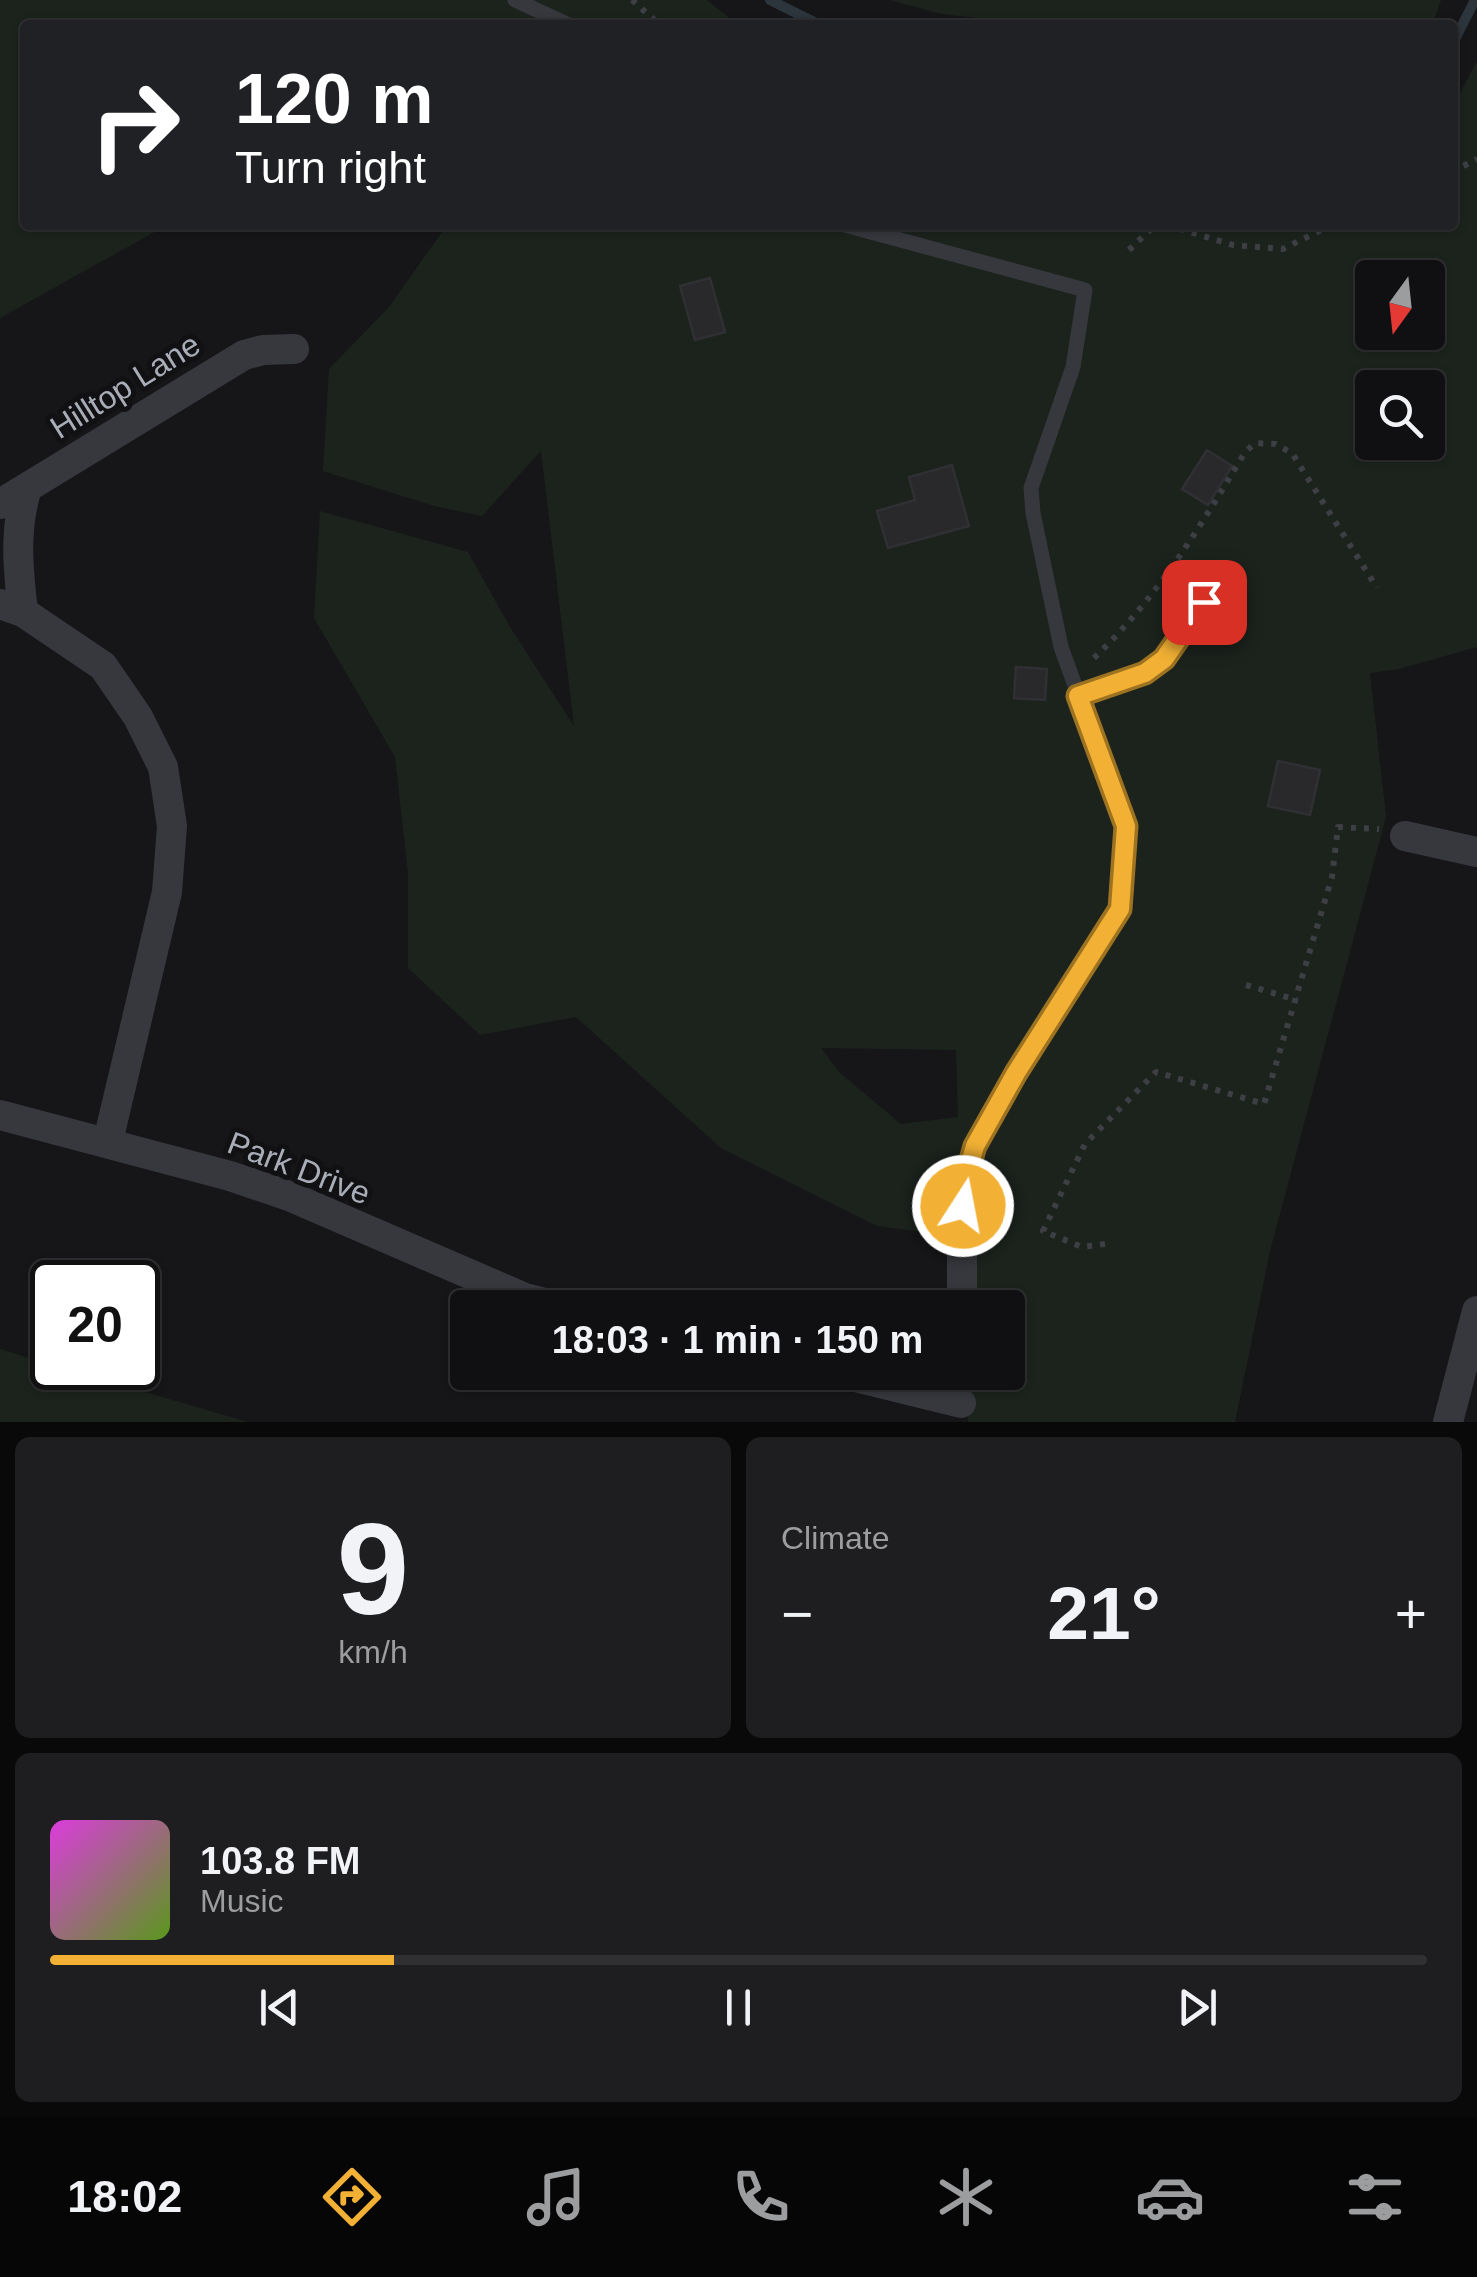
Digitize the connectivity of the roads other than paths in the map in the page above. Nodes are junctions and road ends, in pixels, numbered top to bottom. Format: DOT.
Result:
graph roads {
  1 [pos="514,0"];
  2 [pos="558,20"];
  3 [pos="863,230"];
  4 [pos="294,348"];
  5 [pos="27,488"];
  6 [pos="0,504"];
  7 [pos="1204,602"];
  8 [pos="12,608"];
  9 [pos="1078,696"];
  10 [pos="1399,832"];
  11 [pos="1477,852"];
  12 [pos="0,1116"];
  13 [pos="108,1142"];
  14 [pos="962,1228"];
  15 [pos="506,1290"];
  16 [pos="962,1290"];
  17 [pos="1477,1311"];
  18 [pos="919,1390"];
  19 [pos="961,1399"];
  20 [pos="1448,1422"];
  1 -- 2 [label="lane"];
  3 -- 9 [label="lane"];
  4 -- 5 [label="street, Hilltop Lane"];
  5 -- 6 [label="street, Hilltop Lane"];
  5 -- 8 [label="street"];
  7 -- 9 [label="lane"];
  8 -- 13 [label="street"];
  9 -- 14 [label="lane"];
  10 -- 11 [label="street"];
  12 -- 13 [label="street, Park Drive"];
  13 -- 15 [label="street, Park Drive"];
  14 -- 16 [label="street"];
  17 -- 20 [label="street"];
  18 -- 19 [label="street"];
}
